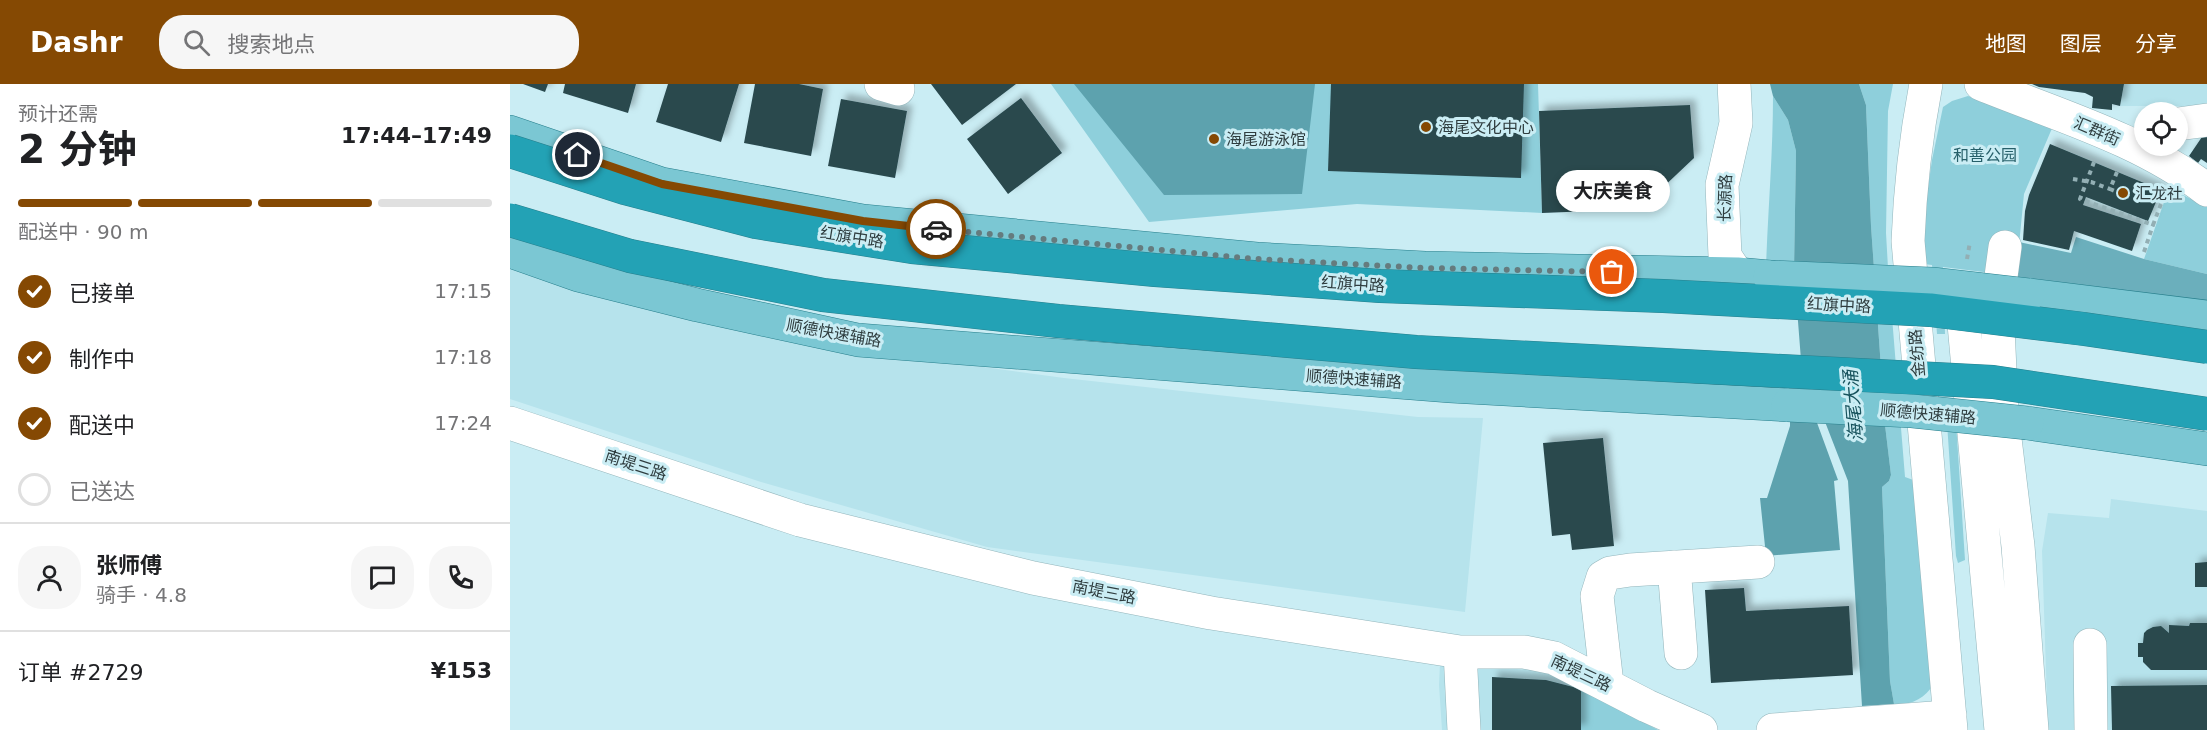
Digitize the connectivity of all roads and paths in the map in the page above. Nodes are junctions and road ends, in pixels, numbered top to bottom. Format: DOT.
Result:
graph roads {
  1 [pos="881,84"];
  2 [pos="895,84"];
  3 [pos="1734,84"];
  4 [pos="1926,84"];
  5 [pos="1981,84"];
  6 [pos="2207,120"];
  7 [pos="2188,123"];
  8 [pos="510,132"];
  9 [pos="2134,136"];
  10 [pos="510,151"];
  11 [pos="2107,154"];
  12 [pos="2165,162"];
  13 [pos="2073,179"];
  14 [pos="2087,182"];
  15 [pos="2110,189"];
  16 [pos="2207,190"];
  17 [pos="2129,197"];
  18 [pos="510,220"];
  19 [pos="2153,225"];
  20 [pos="2005,248"];
  21 [pos="510,250"];
  22 [pos="2144,252"];
  23 [pos="1737,274"];
  24 [pos="1962,302"];
  25 [pos="2207,317"];
  26 [pos="2207,347"];
  27 [pos="2207,414"];
  28 [pos="2000,415"];
  29 [pos="510,423"];
  30 [pos="2207,449"];
  31 [pos="1758,562"];
  32 [pos="1674,567"];
  33 [pos="1988,579"];
  34 [pos="1938,580"];
  35 [pos="2090,645"];
  36 [pos="1460,652"];
  37 [pos="1681,653"];
  38 [pos="1606,684"];
  39 [pos="1945,721"];
  40 [pos="1780,729"];
  41 [pos="1464,730"];
  42 [pos="1701,730"];
  43 [pos="2001,730"];
  44 [pos="2032,730"];
  45 [pos="2091,730"];
  1 -- 2 [label="street"];
  3 -- 23 [label="street, 长源路"];
  4 -- 34 [label="street, 金纺路"];
  5 -- 11 [label="street, 汇群街"];
  6 -- 7 [label="street"];
  8 -- 23 [label="main road"];
  9 -- 11 [label="street"];
  10 -- 26 [label="highway, 红旗中路, bridge"];
  11 -- 12 [label="street, 汇群街"];
  11 -- 14 [label="path"];
  11 -- 15 [label="path"];
  12 -- 16 [label="street, 汇群街"];
  12 -- 19 [label="path"];
  13 -- 14 [label="path"];
  14 -- 15 [label="path"];
  14 -- 19 [label="path"];
  15 -- 17 [label="path"];
  18 -- 27 [label="highway, bridge"];
  19 -- 22 [label="path"];
  20 -- 28 [label="street"];
  21 -- 28 [label="main road, 顺德快速辅路, bridge"];
  23 -- 25 [label="main road, bridge"];
  24 -- 28 [label="street"];
  28 -- 30 [label="main road, 顺德快速辅路"];
  28 -- 33 [label="street"];
  28 -- 44 [label="street"];
  29 -- 36 [label="street, 南堤三路"];
  31 -- 32 [label="street"];
  32 -- 37 [label="street"];
  32 -- 38 [label="street"];
  33 -- 34 [label="street"];
  33 -- 43 [label="street"];
  34 -- 39 [label="street, 金纺路"];
  35 -- 45 [label="street"];
  36 -- 38 [label="street, 南堤三路"];
  36 -- 41 [label="street"];
  38 -- 42 [label="street, 南堤三路"];
  39 -- 40 [label="street"];
}
